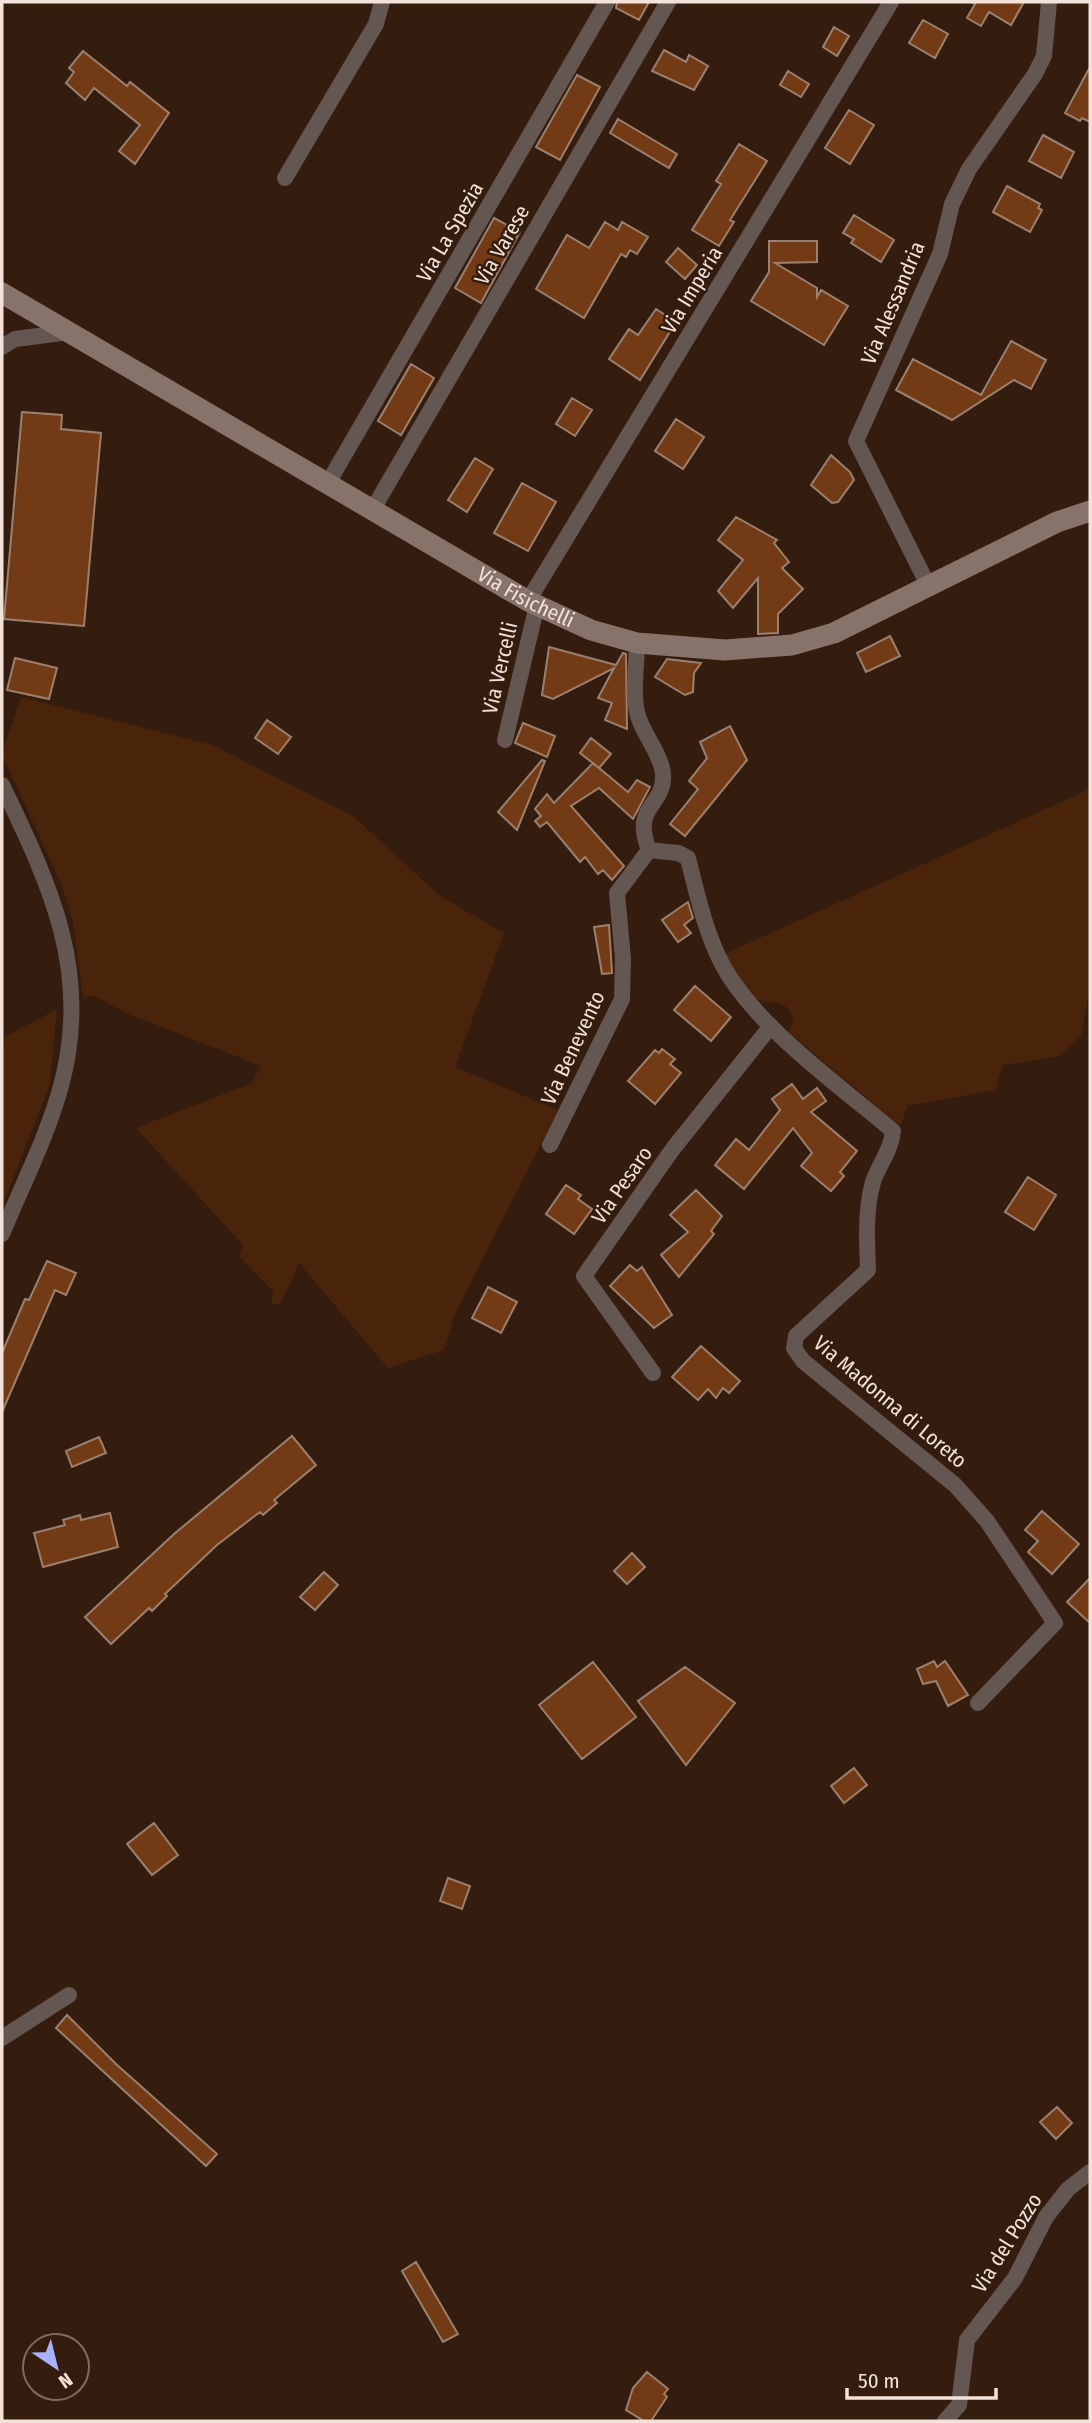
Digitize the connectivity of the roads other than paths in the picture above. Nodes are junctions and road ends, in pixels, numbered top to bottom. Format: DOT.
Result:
graph roads {
  1 [pos="382,2"];
  2 [pos="607,2"];
  3 [pos="668,2"];
  4 [pos="891,2"];
  5 [pos="1049,2"];
  6 [pos="285,178"];
  7 [pos="2,293"];
  8 [pos="71,331"];
  9 [pos="2,347"];
  10 [pos="328,483"];
  11 [pos="373,509"];
  12 [pos="1090,511"];
  13 [pos="928,585"];
  14 [pos="533,603"];
  15 [pos="637,643"];
  16 [pos="505,740"];
  17 [pos="2,785"];
  18 [pos="649,850"];
  19 [pos="771,1026"];
  20 [pos="550,1145"];
  21 [pos="2,1234"];
  22 [pos="653,1373"];
  23 [pos="978,1703"];
  24 [pos="69,1995"];
  25 [pos="2,2038"];
  26 [pos="1090,2172"];
  27 [pos="945,2421"];
  1 -- 6 [label="street"];
  2 -- 10 [label="street, Via La Spezia"];
  3 -- 11 [label="street, Via Varese"];
  4 -- 14 [label="street, Via Imperia"];
  5 -- 13 [label="street, Via Alessandria"];
  7 -- 8 [label="main road, Via Fisichelli"];
  8 -- 9 [label="street"];
  8 -- 10 [label="main road, Via Fisichelli"];
  10 -- 11 [label="main road, Via Fisichelli"];
  11 -- 14 [label="main road, Via Fisichelli"];
  12 -- 13 [label="main road, Via Fisichelli"];
  13 -- 15 [label="main road, Via Fisichelli"];
  14 -- 15 [label="main road, Via Fisichelli"];
  14 -- 16 [label="street, Via Vercelli"];
  15 -- 18 [label="street"];
  17 -- 21 [label="street"];
  18 -- 19 [label="street, Via Madonna di Loreto"];
  18 -- 20 [label="street, Via Benevento"];
  19 -- 22 [label="street, Via Pesaro"];
  19 -- 23 [label="street, Via Madonna di Loreto"];
  24 -- 25 [label="street"];
  26 -- 27 [label="street, Via del Pozzo"];
}
